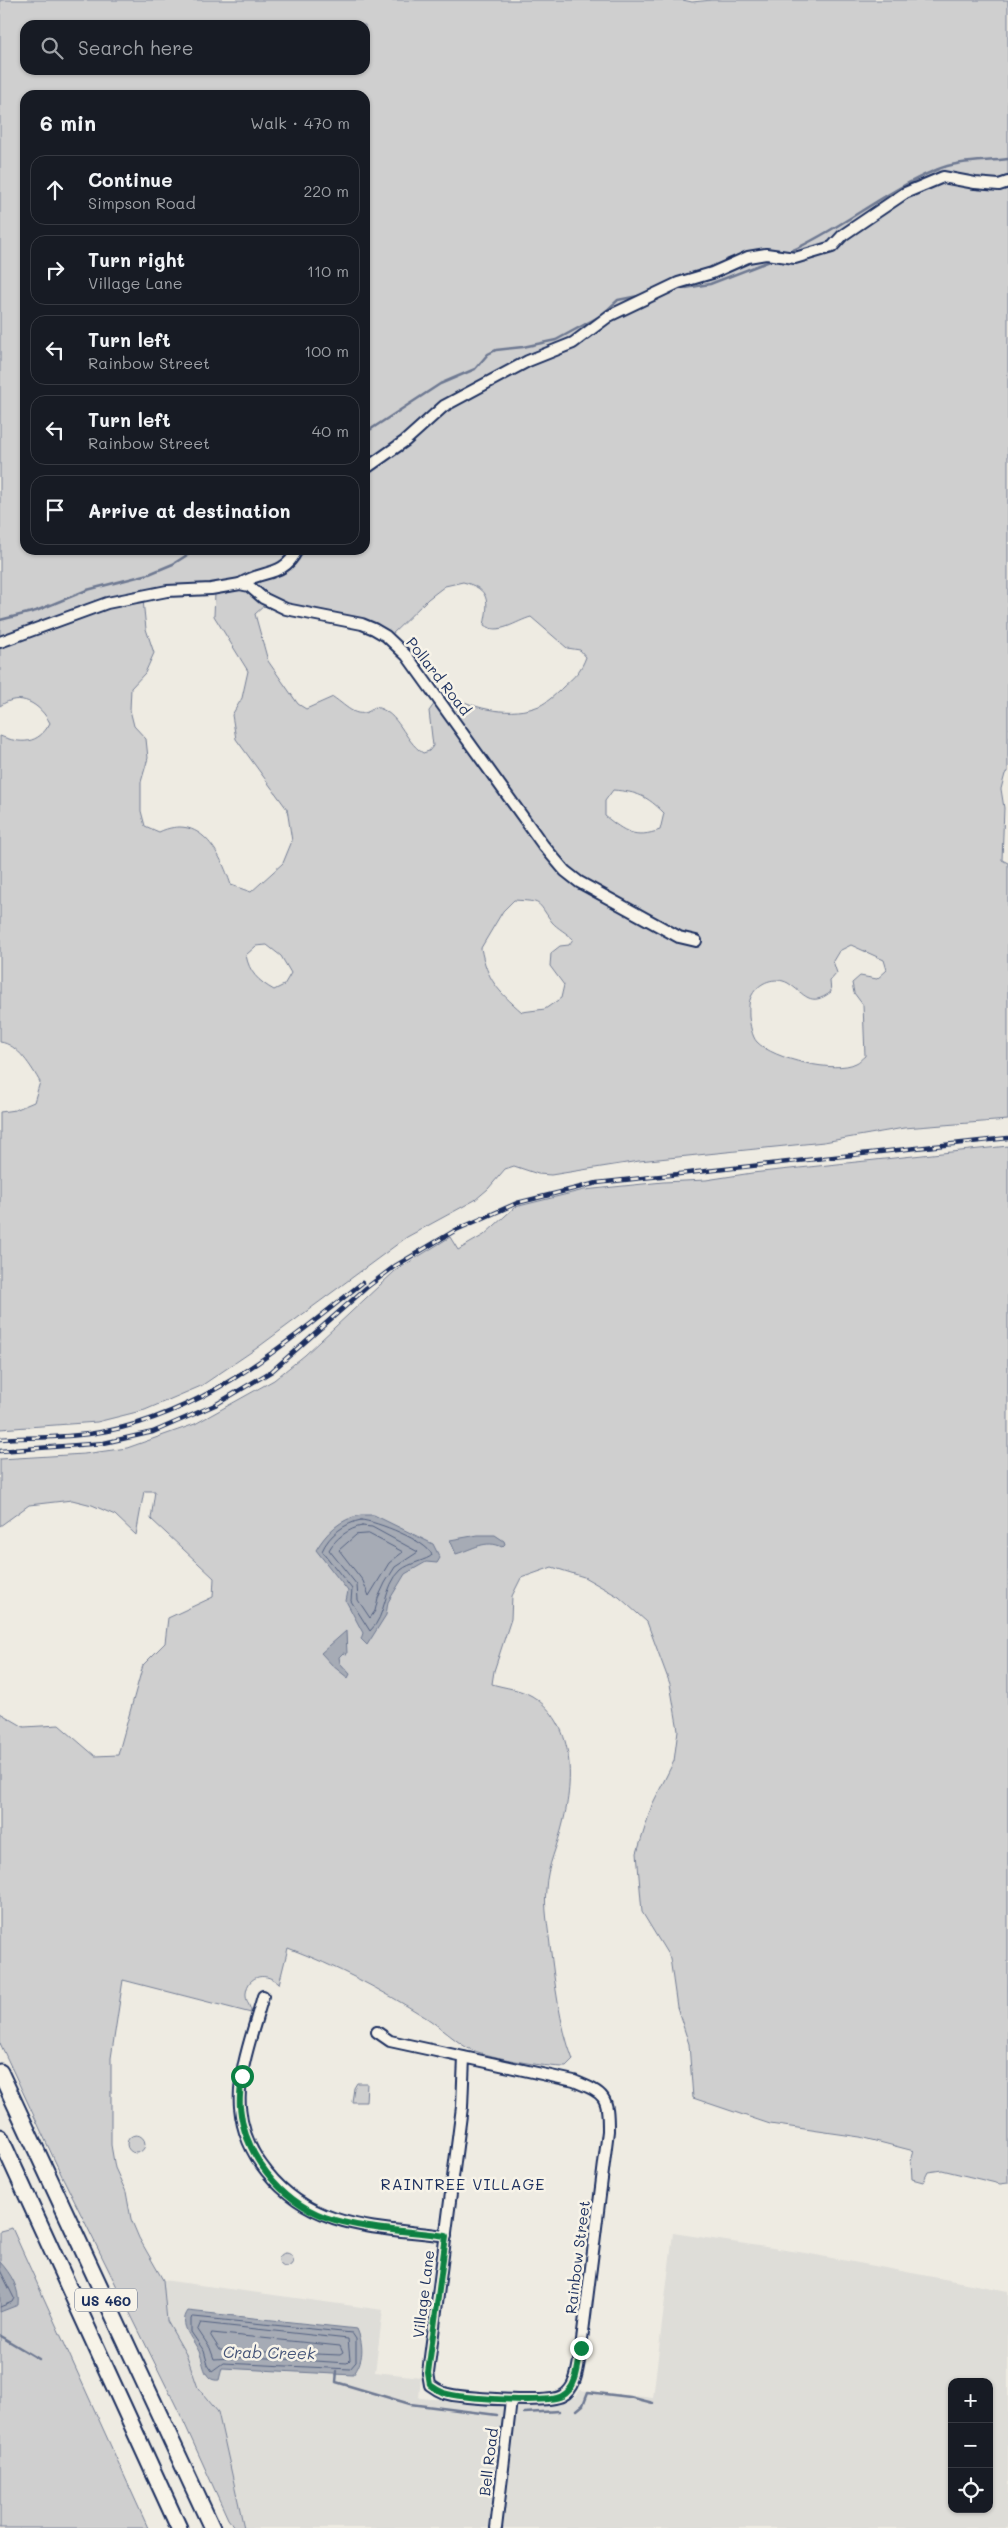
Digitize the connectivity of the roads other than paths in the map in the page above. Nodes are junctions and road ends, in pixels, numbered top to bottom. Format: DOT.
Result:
graph roads {
  1 [pos="1008,182"];
  2 [pos="370,466"];
  3 [pos="294,555"];
  4 [pos="240,584"];
  5 [pos="0,642"];
  6 [pos="696,941"];
  7 [pos="263,1996"];
  8 [pos="377,2032"];
  9 [pos="464,2057"];
  10 [pos="0,2072"];
  11 [pos="0,2137"];
  12 [pos="446,2236"];
  13 [pos="430,2385"];
  14 [pos="511,2400"];
  15 [pos="179,2528"];
  16 [pos="212,2528"];
  17 [pos="496,2528"];
  1 -- 2 [label="street"];
  3 -- 4 [label="street"];
  4 -- 5 [label="street"];
  4 -- 6 [label="street, Pollard Road"];
  7 -- 12 [label="street"];
  8 -- 9 [label="street"];
  9 -- 12 [label="street, Village Lane"];
  9 -- 14 [label="street, Rainbow Street"];
  10 -- 16 [label="highway, US 460"];
  11 -- 15 [label="highway, US 460"];
  12 -- 13 [label="street, Village Lane"];
  13 -- 14 [label="street, Rainbow Street"];
  14 -- 17 [label="street, Bell Road"];
}
